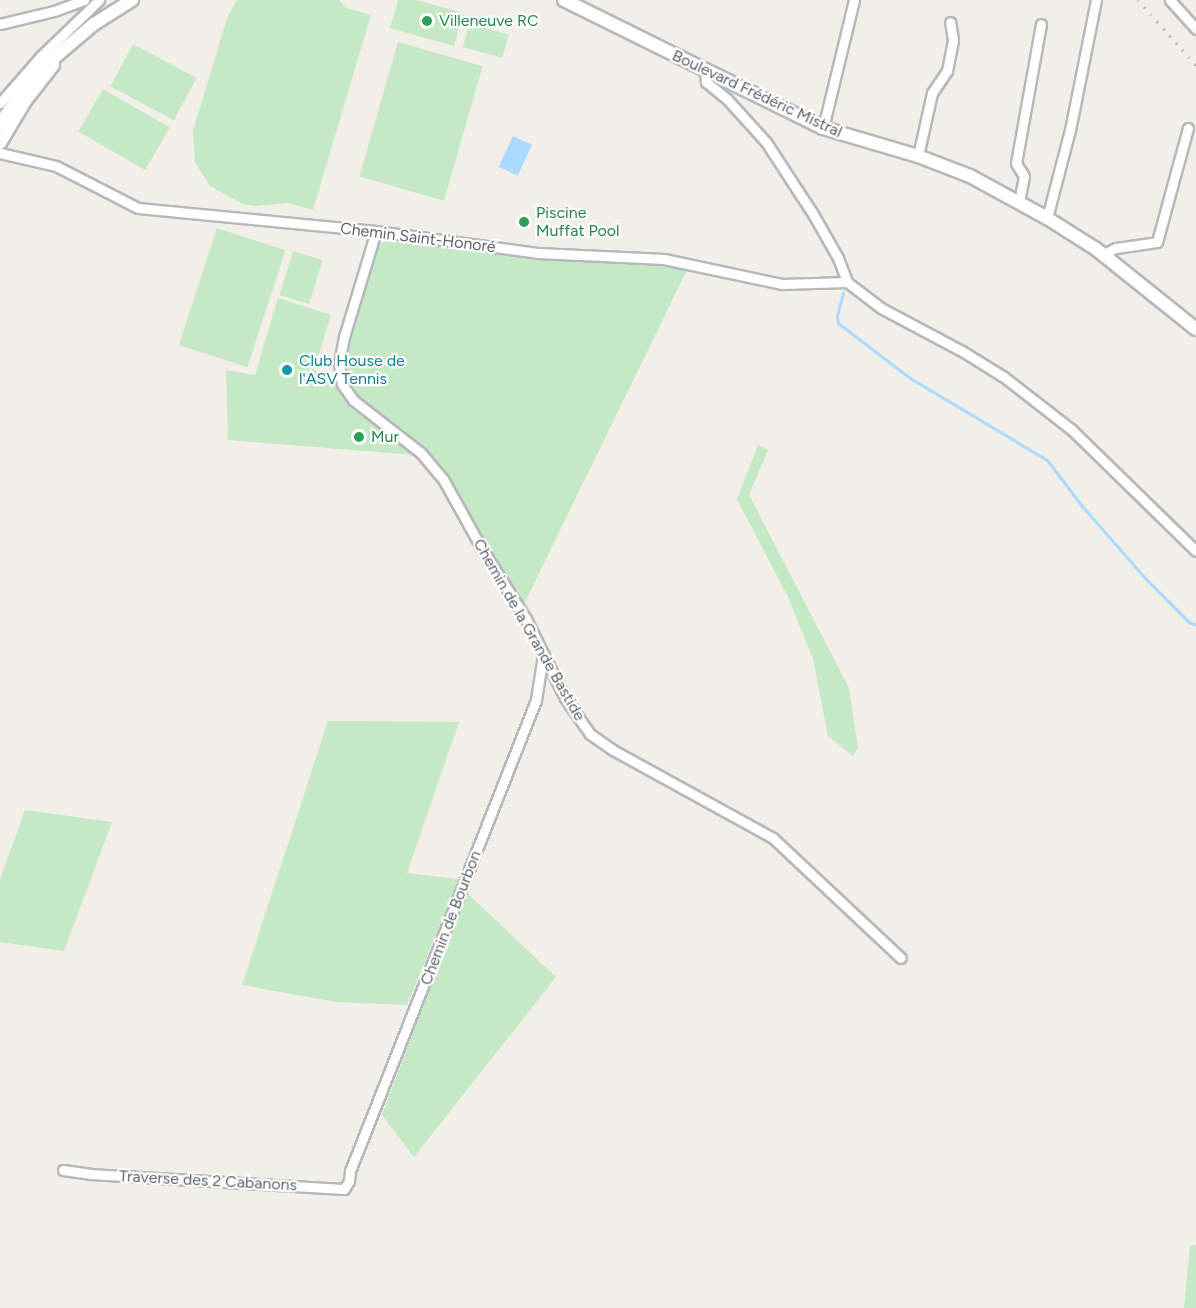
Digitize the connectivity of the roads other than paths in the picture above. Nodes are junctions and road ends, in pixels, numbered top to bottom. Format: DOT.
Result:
graph roads {
  1 [pos="132,0"];
  2 [pos="564,0"];
  3 [pos="854,0"];
  4 [pos="1096,0"];
  5 [pos="1170,0"];
  6 [pos="91,1"];
  7 [pos="950,22"];
  8 [pos="0,24"];
  9 [pos="1041,24"];
  10 [pos="1196,29"];
  11 [pos="74,42"];
  12 [pos="705,71"];
  13 [pos="0,103"];
  14 [pos="0,124"];
  15 [pos="822,128"];
  16 [pos="1188,128"];
  17 [pos="0,143"];
  18 [pos="0,153"];
  19 [pos="918,156"];
  20 [pos="1019,202"];
  21 [pos="1047,218"];
  22 [pos="376,231"];
  23 [pos="1104,254"];
  24 [pos="847,282"];
  25 [pos="1196,329"];
  26 [pos="1196,551"];
  27 [pos="543,653"];
  28 [pos="901,958"];
  29 [pos="63,1170"];
  30 [pos="349,1181"];
  1 -- 11 [label="main road"];
  2 -- 12 [label="main road, Boulevard Frédéric Mistral"];
  3 -- 15 [label="street"];
  4 -- 21 [label="street"];
  5 -- 10 [label="street"];
  6 -- 8 [label="street"];
  6 -- 13 [label="street"];
  7 -- 19 [label="street"];
  9 -- 20 [label="street"];
  11 -- 14 [label="main road"];
  11 -- 17 [label="main road"];
  12 -- 15 [label="main road, Boulevard Frédéric Mistral"];
  12 -- 24 [label="street"];
  15 -- 19 [label="main road, Boulevard Frédéric Mistral"];
  16 -- 23 [label="street"];
  18 -- 22 [label="street, Chemin Saint-Honoré"];
  19 -- 20 [label="main road, Boulevard Frédéric Mistral"];
  20 -- 21 [label="main road, Boulevard Frédéric Mistral"];
  21 -- 23 [label="main road, Boulevard Frédéric Mistral"];
  22 -- 24 [label="street, Chemin Saint-Honoré"];
  22 -- 27 [label="street, Chemin de la Grande Bastide"];
  23 -- 25 [label="main road, Boulevard Frédéric Mistral"];
  24 -- 26 [label="street"];
  27 -- 28 [label="street, Chemin de la Grande Bastide"];
  27 -- 30 [label="street, Chemin de Bourbon"];
  29 -- 30 [label="street, Traverse des 2 Cabanons"];
}
